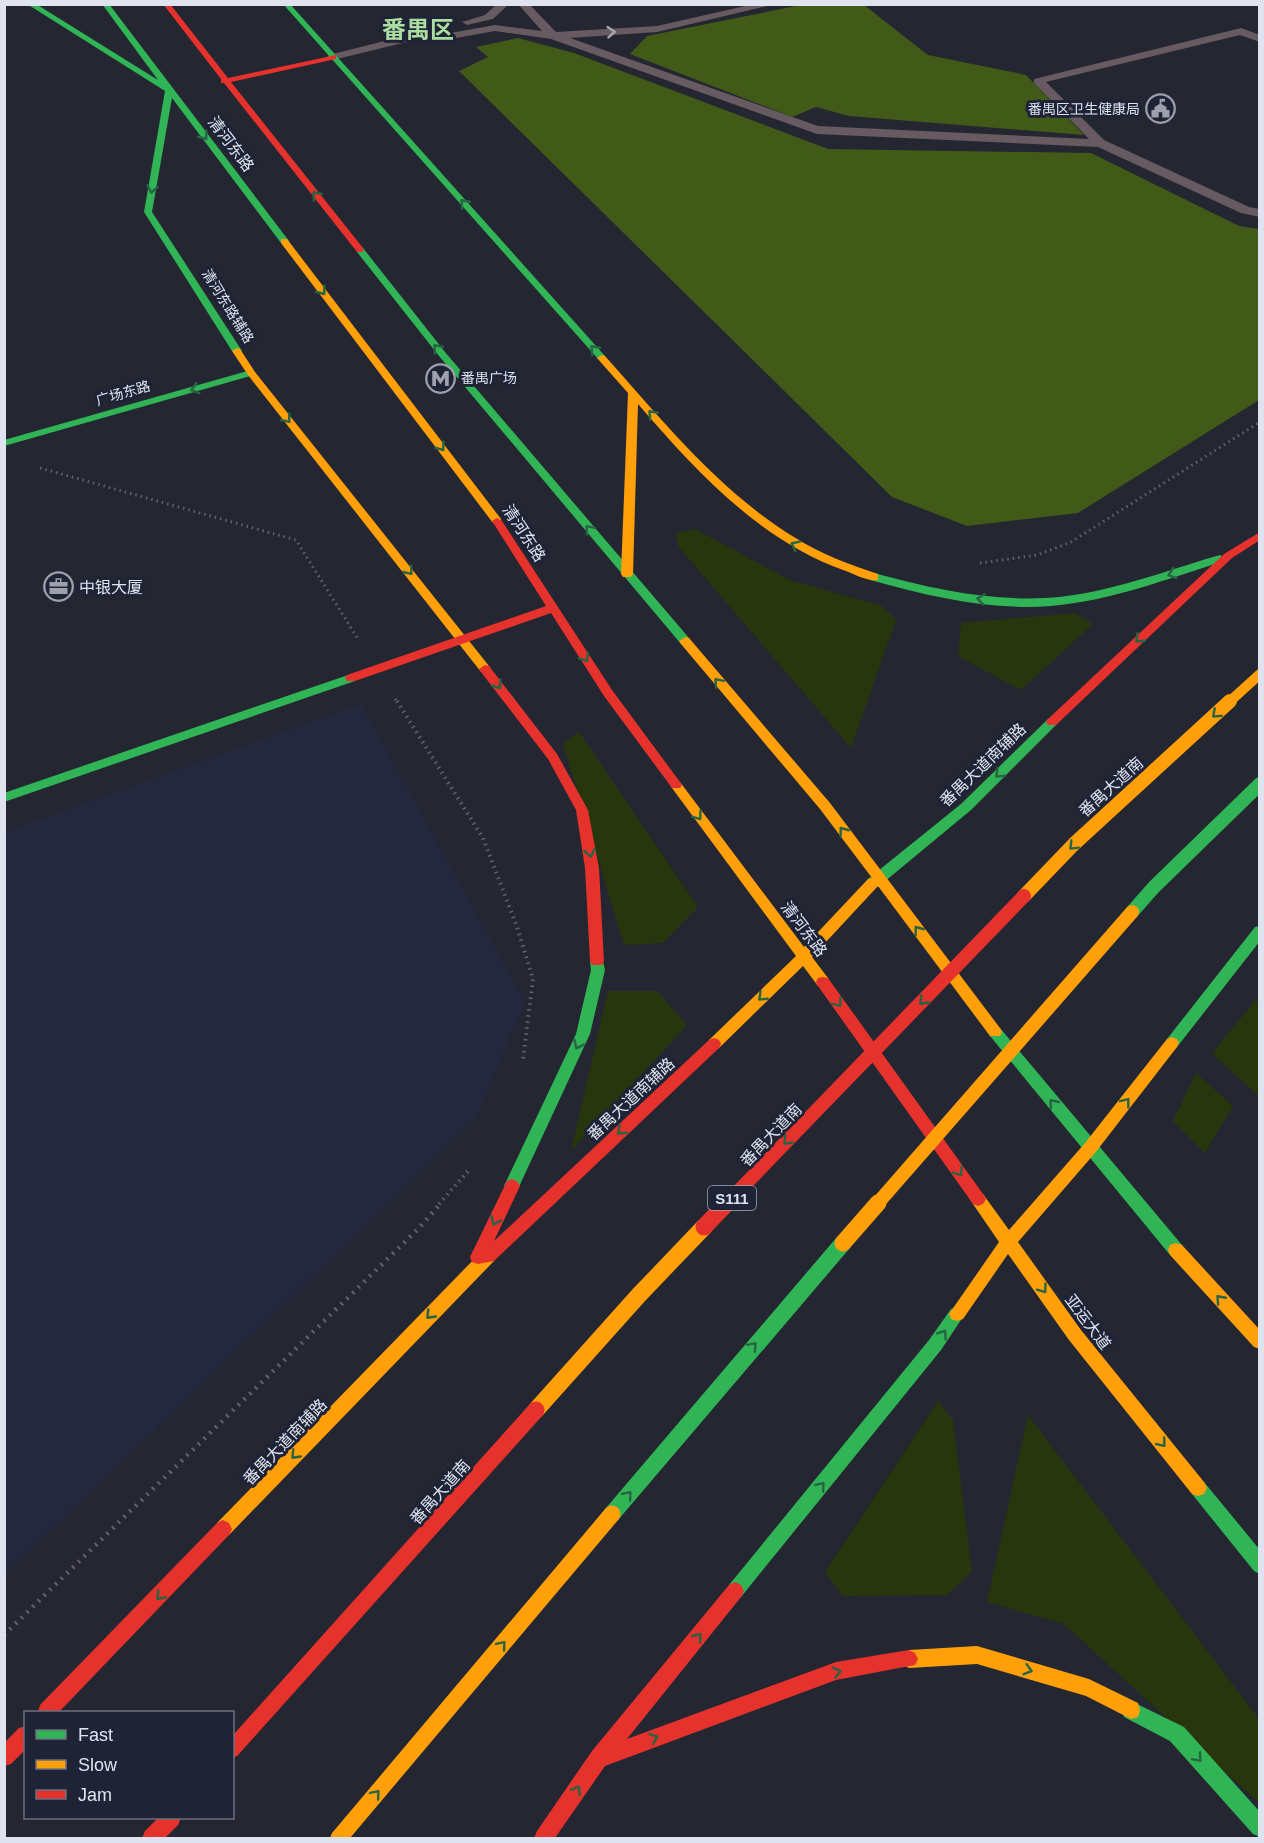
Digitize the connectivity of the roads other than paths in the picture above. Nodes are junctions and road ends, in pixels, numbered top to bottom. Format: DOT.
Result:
graph roads {
  1 [pos="30,4"];
  2 [pos="105,4"];
  3 [pos="166,4"];
  4 [pos="286,4"];
  5 [pos="504,4"];
  6 [pos="523,4"];
  7 [pos="766,5"];
  8 [pos="425,35"];
  9 [pos="553,36"];
  10 [pos="1260,39"];
  11 [pos="333,57"];
  12 [pos="224,81"];
  13 [pos="169,90"];
  14 [pos="1100,143"];
  15 [pos="1260,213"];
  16 [pos="251,373"];
  17 [pos="633,392"];
  18 [pos="4,443"];
  19 [pos="1260,535"];
  20 [pos="1228,556"];
  21 [pos="627,574"];
  22 [pos="553,608"];
  23 [pos="462,639"];
  24 [pos="1260,674"];
  25 [pos="1260,784"];
  26 [pos="4,798"];
  27 [pos="879,878"];
  28 [pos="1260,931"];
  29 [pos="804,956"];
  30 [pos="901,1090"];
  31 [pos="1090,1148"];
  32 [pos="1008,1242"];
  33 [pos="471,1272"];
  34 [pos="1260,1342"];
  35 [pos="1260,1565"];
  36 [pos="49,1711"];
  37 [pos="24,1737"];
  38 [pos="234,1747"];
  39 [pos="4,1757"];
  40 [pos="599,1758"];
  41 [pos="170,1819"];
  42 [pos="1260,1827"];
  43 [pos="152,1839"];
  44 [pos="339,1839"];
  45 [pos="544,1839"];
  1 -- 13 [label="main road"];
  2 -- 13 [label="main road, 清河东路"];
  3 -- 12 [label="main road, 清河东路"];
  4 -- 11 [label="main road"];
  5 -- 8 [label="lane"];
  6 -- 9 [label="lane"];
  9 -- 7 [label="lane, one-way"];
  8 -- 9 [label="lane"];
  8 -- 11 [label="lane"];
  9 -- 14 [label="lane"];
  10 -- 14 [label="lane"];
  11 -- 12 [label="main road"];
  17 -- 11 [label="main road, one-way"];
  21 -- 12 [label="main road, 清河东路, one-way"];
  13 -- 16 [label="main road, 清河东路辅路, one-way"];
  13 -- 22 [label="main road, 清河东路, one-way"];
  14 -- 15 [label="lane"];
  16 -- 18 [label="main road, 广场东路, one-way"];
  16 -- 23 [label="main road, 清河东路辅路, one-way"];
  20 -- 17 [label="main road, one-way"];
  17 -- 21 [label="main road"];
  19 -- 20 [label="main road, 番禺大道南辅路"];
  20 -- 27 [label="main road, 番禺大道南辅路, one-way"];
  27 -- 21 [label="main road, 清河东路, one-way"];
  22 -- 23 [label="main road"];
  22 -- 29 [label="main road, 清河东路, one-way"];
  23 -- 26 [label="main road"];
  23 -- 33 [label="main road, 清河东路辅路, one-way"];
  24 -- 38 [label="main road, 番禺大道南 / S111, one-way, bridge"];
  44 -- 25 [label="main road, one-way, bridge"];
  27 -- 29 [label="main road, 番禺大道南辅路"];
  31 -- 27 [label="main road, 清河东路, one-way"];
  31 -- 28 [label="main road, one-way"];
  29 -- 30 [label="main road, 清河东路, one-way"];
  29 -- 33 [label="main road, 番禺大道南辅路, one-way"];
  30 -- 32 [label="main road, 亚运大道, one-way"];
  31 -- 32 [label="main road"];
  34 -- 31 [label="main road, one-way"];
  32 -- 35 [label="main road, 亚运大道, one-way"];
  40 -- 32 [label="main road, one-way"];
  33 -- 36 [label="main road, 番禺大道南辅路, one-way"];
  37 -- 39 [label="main road"];
  40 -- 42 [label="main road, one-way"];
  45 -- 40 [label="main road, one-way"];
  41 -- 43 [label="main road"];
}
